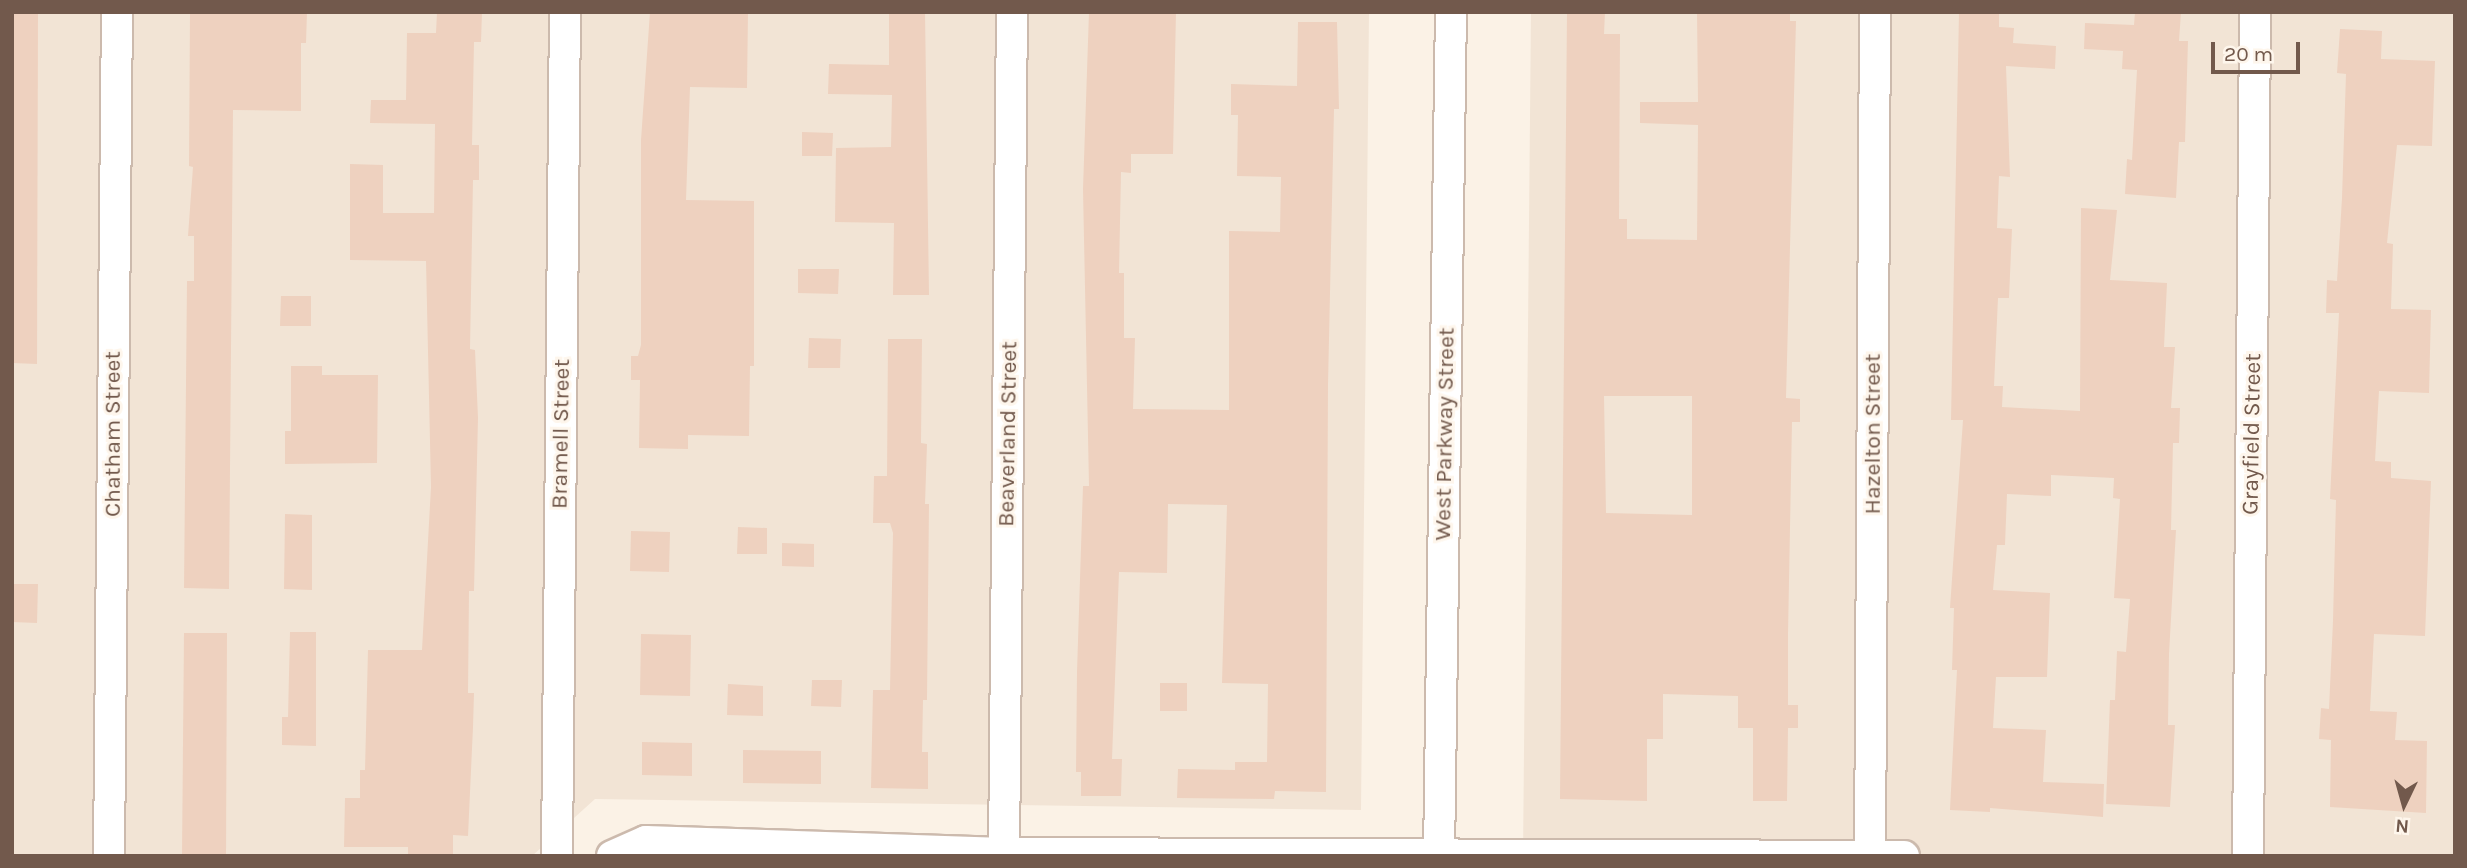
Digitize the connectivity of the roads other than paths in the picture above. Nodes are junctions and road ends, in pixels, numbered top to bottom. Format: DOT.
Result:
graph roads {
  1 [pos="117,12"];
  2 [pos="565,12"];
  3 [pos="1012,12"];
  4 [pos="1451,12"];
  5 [pos="1875,12"];
  6 [pos="2255,12"];
  7 [pos="1004,854"];
  8 [pos="1439,855"];
  9 [pos="109,856"];
  10 [pos="557,856"];
  11 [pos="612,856"];
  12 [pos="1870,856"];
  13 [pos="1904,856"];
  14 [pos="2248,856"];
  1 -- 9 [label="street, Chatham Street"];
  2 -- 10 [label="street, Bramell Street"];
  3 -- 7 [label="street, Beaverland Street"];
  4 -- 8 [label="street, West Parkway Street"];
  5 -- 12 [label="street, Hazelton Street"];
  6 -- 14 [label="street, Grayfield Street"];
  7 -- 8 [label="street"];
  7 -- 11 [label="street"];
  8 -- 12 [label="street"];
  12 -- 13 [label="street"];
}
